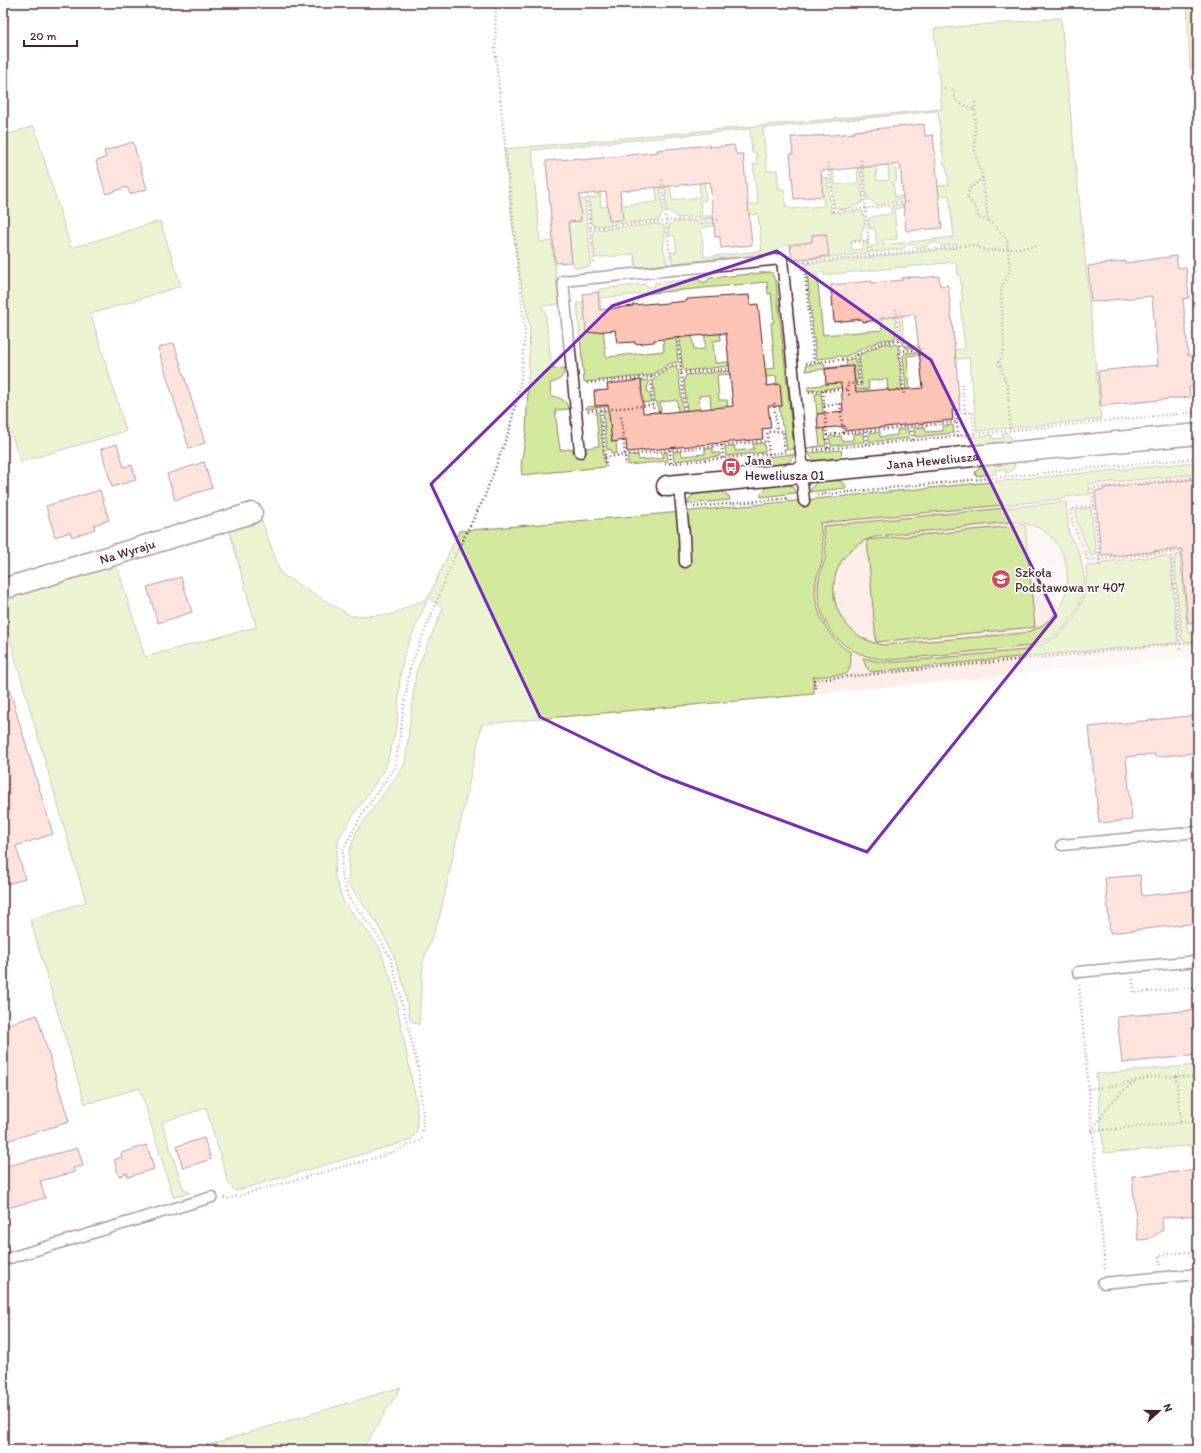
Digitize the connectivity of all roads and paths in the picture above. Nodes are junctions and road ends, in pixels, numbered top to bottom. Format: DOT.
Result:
graph roads {
  1 [pos="496,4"];
  2 [pos="940,87"];
  3 [pos="975,102"];
  4 [pos="975,110"];
  5 [pos="861,160"];
  6 [pos="828,164"];
  7 [pos="983,178"];
  8 [pos="662,180"];
  9 [pos="587,194"];
  10 [pos="909,202"];
  11 [pos="865,208"];
  12 [pos="720,219"];
  13 [pos="988,220"];
  14 [pos="666,221"];
  15 [pos="590,228"];
  16 [pos="869,241"];
  17 [pos="851,242"];
  18 [pos="1038,246"];
  19 [pos="1008,249"];
  20 [pos="870,255"];
  21 [pos="804,262"];
  22 [pos="782,264"];
  23 [pos="671,270"];
  24 [pos="595,278"];
  25 [pos="896,309"];
  26 [pos="678,338"];
  27 [pos="899,340"];
  28 [pos="923,349"];
  29 [pos="900,351"];
  30 [pos="857,354"];
  31 [pos="814,362"];
  32 [pos="792,364"];
  33 [pos="680,365"];
  34 [pos="729,369"];
  35 [pos="681,373"];
  36 [pos="651,377"];
  37 [pos="582,384"];
  38 [pos="962,384"];
  39 [pos="848,389"];
  40 [pos="823,391"];
  41 [pos="795,394"];
  42 [pos="849,395"];
  43 [pos="904,396"];
  44 [pos="774,403"];
  45 [pos="653,405"];
  46 [pos="824,406"];
  47 [pos="601,410"];
  48 [pos="685,411"];
  49 [pos="576,412"];
  50 [pos="654,412"];
  51 [pos="1198,412"];
  52 [pos="965,413"];
  53 [pos="621,417"];
  54 [pos="957,422"];
  55 [pos="911,427"];
  56 [pos="1010,430"];
  57 [pos="777,431"];
  58 [pos="866,431"];
  59 [pos="843,433"];
  60 [pos="974,434"];
  61 [pos="1198,434"];
  62 [pos="827,435"];
  63 [pos="958,436"];
  64 [pos="913,440"];
  65 [pos="768,441"];
  66 [pos="867,444"];
  67 [pos="722,445"];
  68 [pos="828,448"];
  69 [pos="670,450"];
  70 [pos="807,450"];
  71 [pos="580,452"];
  72 [pos="785,452"];
  73 [pos="789,452"];
  74 [pos="769,454"];
  75 [pos="625,455"];
  76 [pos="606,457"];
  77 [pos="723,458"];
  78 [pos="1198,458"];
  79 [pos="665,464"];
  80 [pos="671,464"];
  81 [pos="626,465"];
  82 [pos="606,467"];
  83 [pos="802,473"];
  84 [pos="1198,477"];
  85 [pos="673,486"];
  86 [pos="804,498"];
  87 [pos="1094,506"];
  88 [pos="688,508"];
  89 [pos="252,513"];
  90 [pos="1156,550"];
  91 [pos="1183,551"];
  92 [pos="1171,552"];
  93 [pos="1156,554"];
  94 [pos="1100,559"];
  95 [pos="685,562"];
  96 [pos="1100,565"];
  97 [pos="3,589"];
  98 [pos="1198,642"];
  99 [pos="1180,644"];
  100 [pos="1181,652"];
  101 [pos="815,688"];
  102 [pos="1198,832"];
  103 [pos="1062,845"];
  104 [pos="1198,961"];
  105 [pos="1078,972"];
  106 [pos="1133,978"];
  107 [pos="1197,987"];
  108 [pos="1198,1013"];
  109 [pos="1176,1076"];
  110 [pos="1198,1077"];
  111 [pos="1140,1080"];
  112 [pos="1088,1089"];
  113 [pos="1198,1121"];
  114 [pos="1181,1123"];
  115 [pos="1092,1131"];
  116 [pos="212,1197"];
  117 [pos="3,1260"];
  118 [pos="1198,1274"];
  119 [pos="1105,1282"];
  1 -- 116 [label="path"];
  2 -- 4 [label="path"];
  3 -- 4 [label="path"];
  4 -- 7 [label="path"];
  5 -- 11 [label="path"];
  6 -- 11 [label="path"];
  7 -- 13 [label="path"];
  7 -- 13 [label="path"];
  8 -- 14 [label="path"];
  9 -- 15 [label="path"];
  10 -- 11 [label="path"];
  11 -- 16 [label="path"];
  12 -- 14 [label="path"];
  13 -- 19 [label="path"];
  14 -- 15 [label="path"];
  14 -- 23 [label="path"];
  15 -- 24 [label="path"];
  16 -- 17 [label="path"];
  16 -- 20 [label="path"];
  18 -- 19 [label="path"];
  19 -- 20 [label="path"];
  19 -- 56 [label="path"];
  20 -- 21 [label="path"];
  21 -- 22 [label="path"];
  21 -- 31 [label="path"];
  22 -- 23 [label="lane"];
  22 -- 32 [label="lane"];
  23 -- 24 [label="lane"];
  24 -- 49 [label="lane"];
  25 -- 27 [label="path"];
  26 -- 33 [label="path"];
  27 -- 29 [label="path"];
  27 -- 30 [label="path"];
  28 -- 29 [label="path"];
  29 -- 43 [label="path"];
  30 -- 31 [label="path"];
  30 -- 39 [label="path"];
  31 -- 32 [label="path"];
  32 -- 41 [label="lane"];
  33 -- 35 [label="path"];
  33 -- 36 [label="path"];
  34 -- 35 [label="path"];
  35 -- 48 [label="path"];
  36 -- 37 [label="path"];
  36 -- 45 [label="path"];
  38 -- 52 [label="path"];
  39 -- 40 [label="path"];
  39 -- 42 [label="path"];
  40 -- 41 [label="path"];
  40 -- 46 [label="path"];
  41 -- 83 [label="lane"];
  44 -- 57 [label="path"];
  45 -- 47 [label="path"];
  45 -- 50 [label="path"];
  46 -- 59 [label="path"];
  46 -- 62 [label="path"];
  47 -- 49 [label="path"];
  47 -- 76 [label="path"];
  49 -- 71 [label="lane"];
  51 -- 56 [label="path"];
  52 -- 54 [label="path"];
  52 -- 60 [label="path"];
  53 -- 75 [label="path"];
  54 -- 55 [label="path"];
  54 -- 63 [label="path"];
  55 -- 58 [label="path"];
  55 -- 64 [label="path"];
  56 -- 60 [label="path"];
  57 -- 65 [label="path"];
  57 -- 72 [label="path"];
  58 -- 59 [label="path"];
  58 -- 66 [label="path"];
  59 -- 62 [label="path"];
  60 -- 63 [label="path"];
  61 -- 83 [label="street, Jana Heweliusza"];
  62 -- 68 [label="path"];
  63 -- 64 [label="path"];
  64 -- 66 [label="path"];
  65 -- 67 [label="path"];
  65 -- 74 [label="path"];
  66 -- 68 [label="path"];
  67 -- 69 [label="path"];
  67 -- 77 [label="path"];
  68 -- 70 [label="path"];
  69 -- 75 [label="path"];
  69 -- 80 [label="path"];
  72 -- 73 [label="path"];
  72 -- 74 [label="path"];
  74 -- 77 [label="path"];
  75 -- 76 [label="path"];
  75 -- 81 [label="path"];
  76 -- 82 [label="path"];
  77 -- 80 [label="path"];
  78 -- 86 [label="path"];
  79 -- 80 [label="path"];
  83 -- 85 [label="street, Jana Heweliusza"];
  83 -- 86 [label="lane"];
  84 -- 87 [label="path"];
  85 -- 95 [label="lane"];
  86 -- 88 [label="path"];
  87 -- 94 [label="path"];
  87 -- 94 [label="path"];
  89 -- 97 [label="street, Na Wyraju"];
  90 -- 93 [label="path"];
  91 -- 92 [label="path"];
  92 -- 93 [label="path"];
  92 -- 99 [label="path"];
  93 -- 94 [label="path"];
  94 -- 96 [label="path"];
  98 -- 99 [label="path"];
  99 -- 100 [label="path"];
  99 -- 101 [label="path"];
  102 -- 103 [label="lane"];
  104 -- 105 [label="lane"];
  105 -- 112 [label="path"];
  106 -- 107 [label="path"];
  107 -- 108 [label="path"];
  109 -- 110 [label="path"];
  109 -- 111 [label="path"];
  109 -- 114 [label="path"];
  111 -- 112 [label="path"];
  111 -- 115 [label="path"];
  112 -- 115 [label="path"];
  113 -- 114 [label="path"];
  114 -- 115 [label="path"];
  115 -- 119 [label="path"];
  116 -- 117 [label="lane"];
  118 -- 119 [label="lane"];
}
